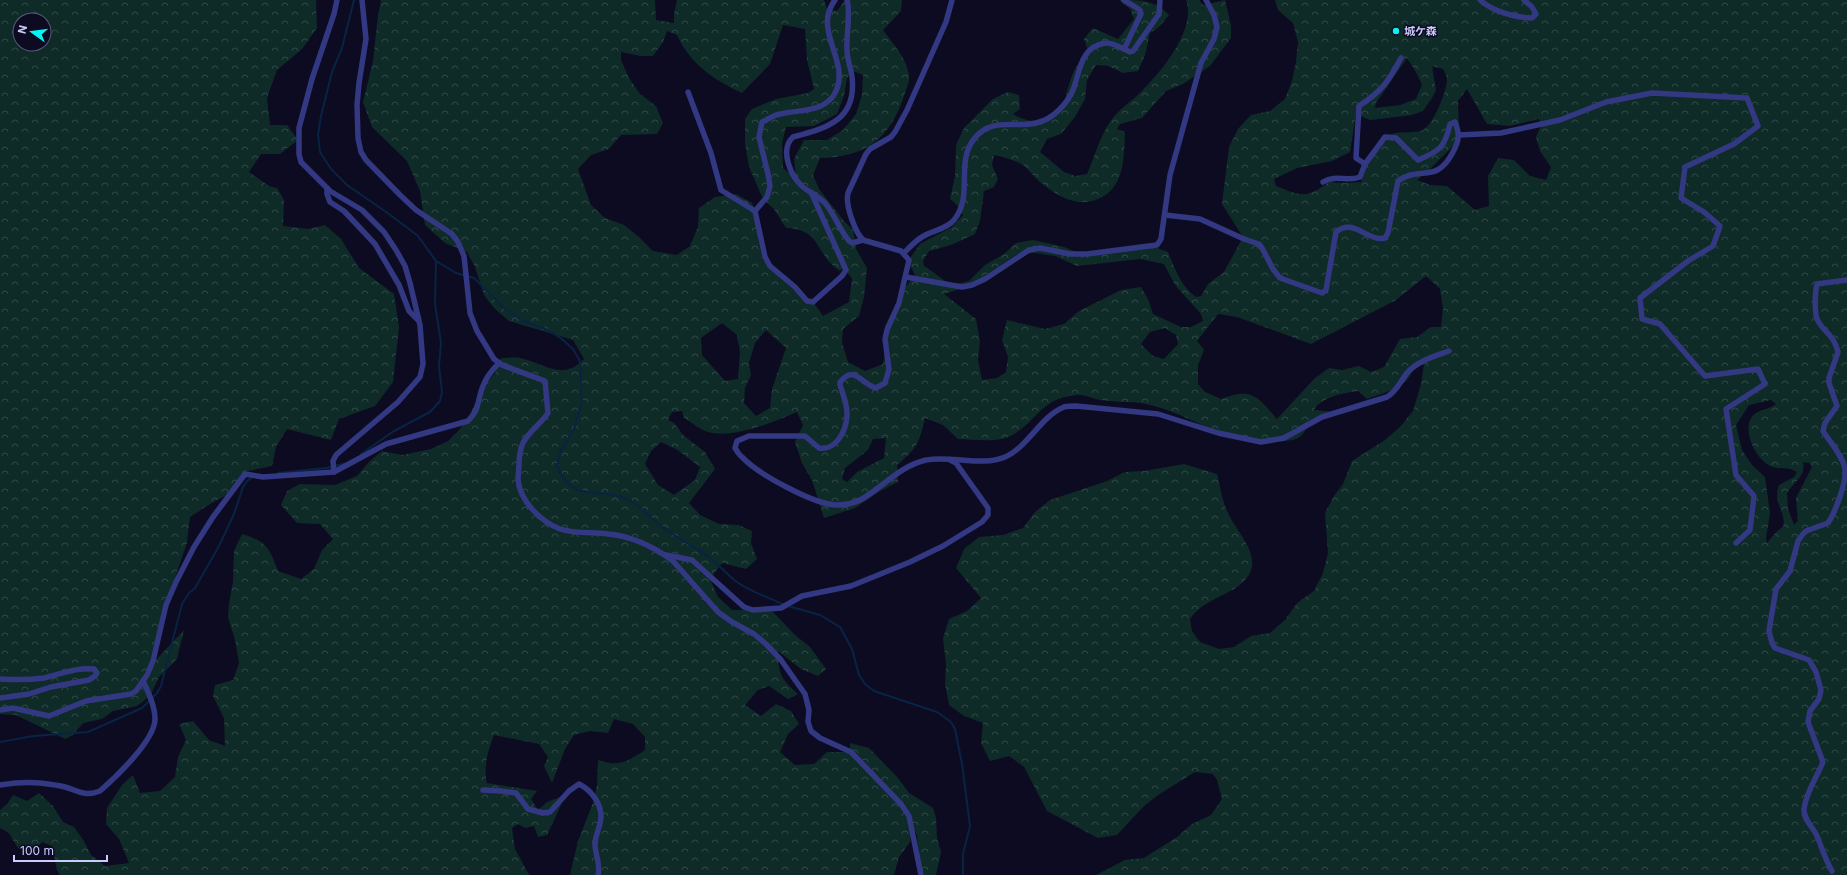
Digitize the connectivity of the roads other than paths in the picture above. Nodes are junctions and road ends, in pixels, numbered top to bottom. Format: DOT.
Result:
graph roads {
  1 [pos="337,0"];
  2 [pos="362,0"];
  3 [pos="835,0"];
  4 [pos="847,0"];
  5 [pos="952,0"];
  6 [pos="1124,0"];
  7 [pos="1160,0"];
  8 [pos="1206,0"];
  9 [pos="1480,0"];
  10 [pos="1524,0"];
  11 [pos="1124,49"];
  12 [pos="1401,58"];
  13 [pos="688,92"];
  14 [pos="1459,135"];
  15 [pos="1365,164"];
  16 [pos="1323,182"];
  17 [pos="327,188"];
  18 [pos="811,192"];
  19 [pos="755,211"];
  20 [pos="1165,215"];
  21 [pos="863,240"];
  22 [pos="904,253"];
  23 [pos="906,277"];
  24 [pos="1847,280"];
  25 [pos="419,321"];
  26 [pos="1449,351"];
  27 [pos="499,363"];
  28 [pos="948,459"];
  29 [pos="334,472"];
  30 [pos="1736,543"];
  31 [pos="664,554"];
  32 [pos="0,679"];
  33 [pos="144,681"];
  34 [pos="0,698"];
  35 [pos="0,710"];
  36 [pos="0,785"];
  37 [pos="483,790"];
  38 [pos="1832,871"];
  39 [pos="598,875"];
  40 [pos="921,875"];
  1 -- 17 [label="street"];
  2 -- 27 [label="street"];
  3 -- 19 [label="street"];
  4 -- 18 [label="street"];
  5 -- 21 [label="street"];
  6 -- 11 [label="street"];
  7 -- 11 [label="street"];
  8 -- 20 [label="street"];
  9 -- 10 [label="street"];
  11 -- 22 [label="street"];
  12 -- 15 [label="street"];
  13 -- 19 [label="street"];
  14 -- 15 [label="street"];
  14 -- 20 [label="street"];
  14 -- 30 [label="street"];
  15 -- 16 [label="street"];
  17 -- 25 [label="street"];
  17 -- 25 [label="street"];
  18 -- 19 [label="street"];
  18 -- 21 [label="street"];
  20 -- 23 [label="street"];
  21 -- 22 [label="street"];
  22 -- 23 [label="street"];
  23 -- 28 [label="street"];
  24 -- 38 [label="street"];
  25 -- 29 [label="street"];
  26 -- 28 [label="street"];
  27 -- 29 [label="street"];
  27 -- 31 [label="street"];
  28 -- 31 [label="street"];
  29 -- 33 [label="street"];
  31 -- 40 [label="street"];
  32 -- 34 [label="street"];
  33 -- 35 [label="street"];
  33 -- 36 [label="street"];
  37 -- 39 [label="street"];
}
